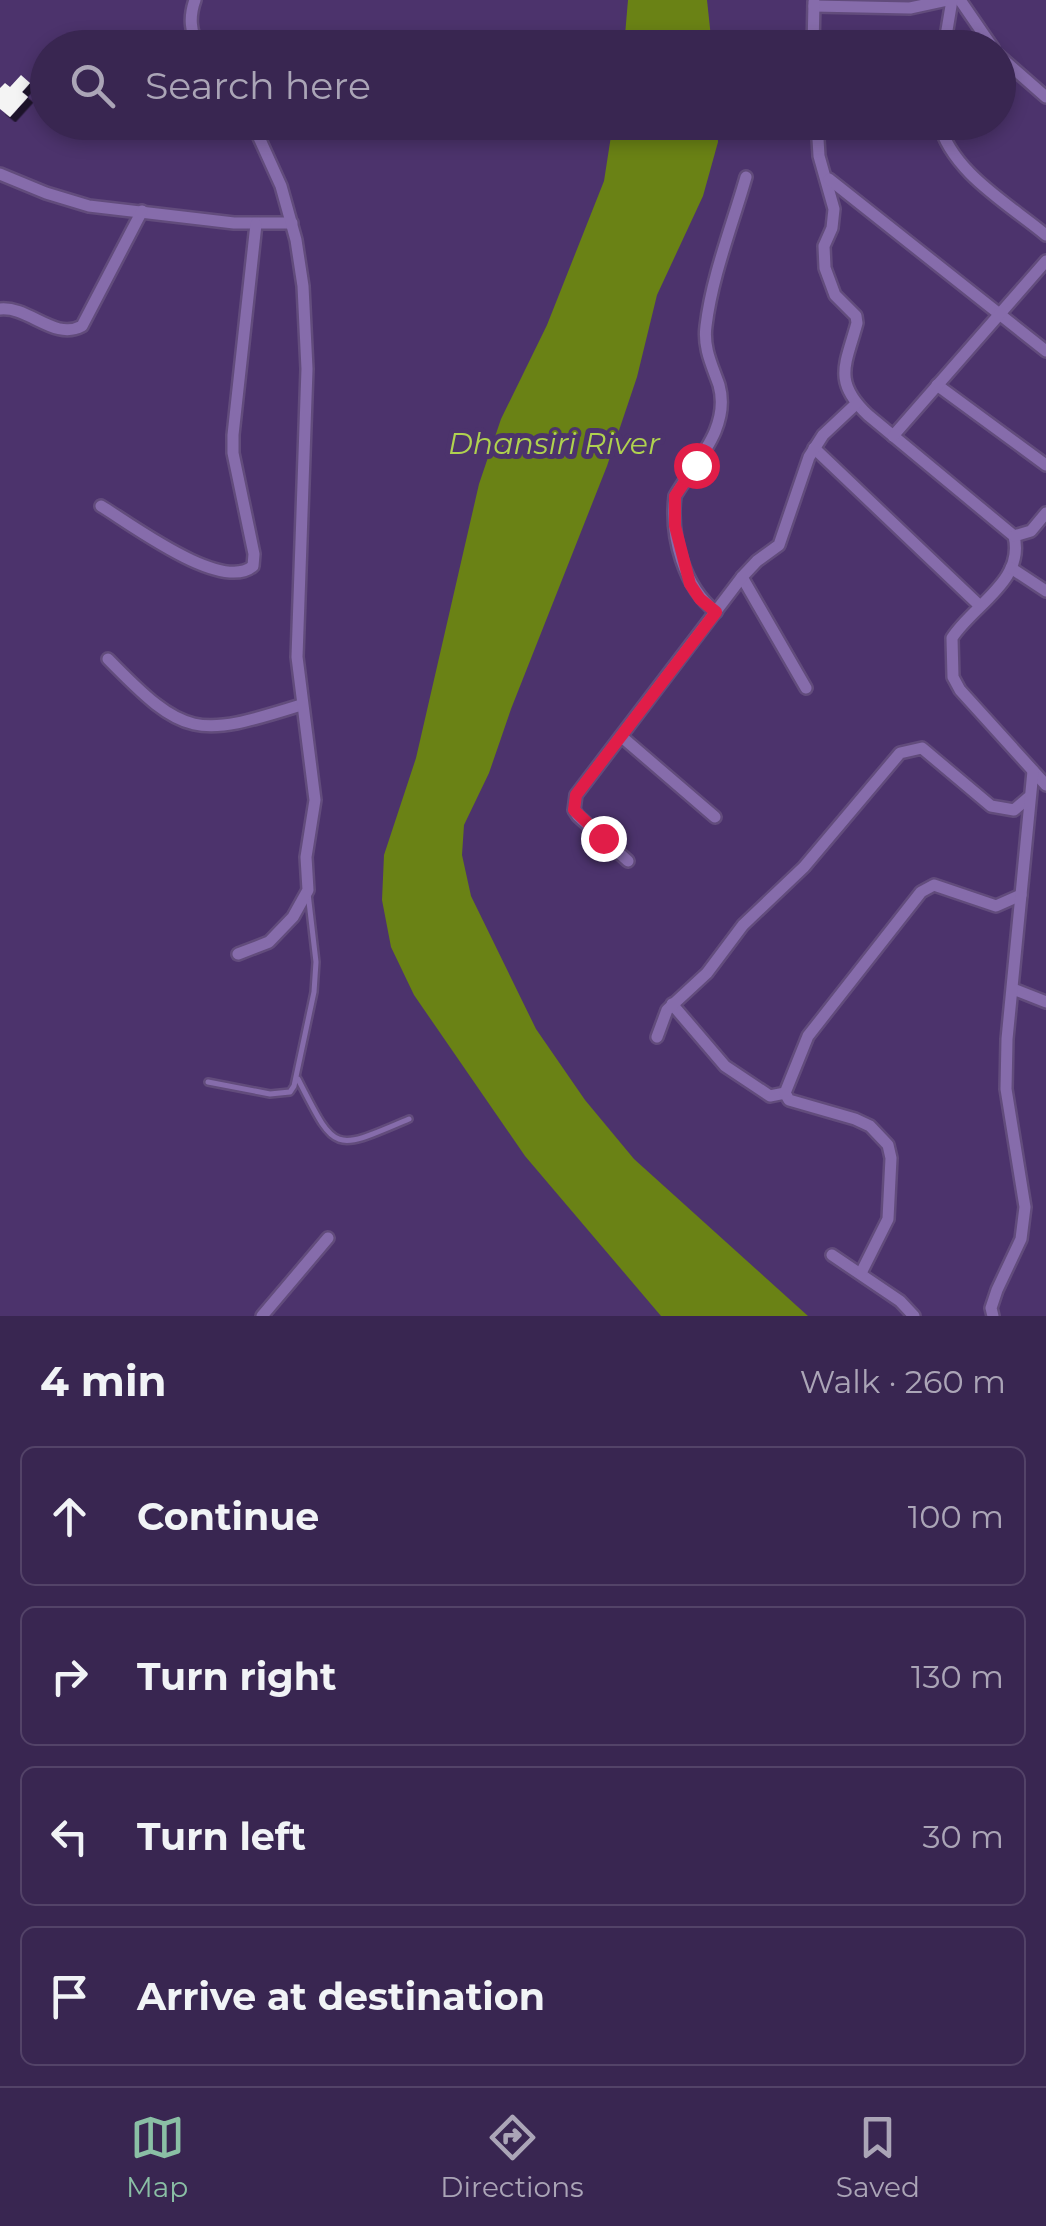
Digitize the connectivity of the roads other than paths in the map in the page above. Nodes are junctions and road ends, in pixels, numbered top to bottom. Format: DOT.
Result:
graph roads {
  1 [pos="194,0"];
  2 [pos="950,0"];
  3 [pos="960,0"];
  4 [pos="814,3"];
  5 [pos="192,30"];
  6 [pos="813,30"];
  7 [pos="946,30"];
  8 [pos="980,30"];
  9 [pos="1016,71"];
  10 [pos="1046,97"];
  11 [pos="260,140"];
  12 [pos="818,140"];
  13 [pos="945,140"];
  14 [pos="0,174"];
  15 [pos="746,177"];
  16 [pos="826,177"];
  17 [pos="142,212"];
  18 [pos="292,223"];
  19 [pos="256,224"];
  20 [pos="1046,236"];
  21 [pos="1046,261"];
  22 [pos="0,309"];
  23 [pos="1000,314"];
  24 [pos="1046,351"];
  25 [pos="937,385"];
  26 [pos="856,404"];
  27 [pos="893,436"];
  28 [pos="814,448"];
  29 [pos="1046,465"];
  30 [pos="101,506"];
  31 [pos="1046,513"];
  32 [pos="1014,536"];
  33 [pos="1011,568"];
  34 [pos="742,578"];
  35 [pos="1046,591"];
  36 [pos="980,606"];
  37 [pos="716,612"];
  38 [pos="108,659"];
  39 [pos="806,688"];
  40 [pos="301,705"];
  41 [pos="622,737"];
  42 [pos="1033,770"];
  43 [pos="1046,784"];
  44 [pos="1028,798"];
  45 [pos="714,817"];
  46 [pos="628,861"];
  47 [pos="308,890"];
  48 [pos="1020,895"];
  49 [pos="238,954"];
  50 [pos="1013,989"];
  51 [pos="1046,1002"];
  52 [pos="672,1004"];
  53 [pos="657,1037"];
  54 [pos="298,1079"];
  55 [pos="208,1082"];
  56 [pos="785,1093"];
  57 [pos="409,1119"];
  58 [pos="328,1238"];
  59 [pos="832,1255"];
  60 [pos="861,1274"];
  61 [pos="990,1313"];
  62 [pos="262,1316"];
  63 [pos="914,1316"];
  1 -- 5 [label="street"];
  2 -- 4 [label="street"];
  2 -- 7 [label="street"];
  3 -- 8 [label="street"];
  4 -- 6 [label="street"];
  9 -- 10 [label="street"];
  11 -- 18 [label="street"];
  12 -- 16 [label="street"];
  13 -- 20 [label="street"];
  14 -- 17 [label="street"];
  15 -- 37 [label="street"];
  16 -- 23 [label="street"];
  16 -- 26 [label="street"];
  17 -- 19 [label="street"];
  17 -- 22 [label="street"];
  18 -- 19 [label="street"];
  18 -- 40 [label="street"];
  19 -- 30 [label="street"];
  21 -- 23 [label="street"];
  23 -- 24 [label="street"];
  23 -- 25 [label="street"];
  25 -- 27 [label="street"];
  25 -- 29 [label="street"];
  26 -- 27 [label="street"];
  26 -- 28 [label="street"];
  27 -- 32 [label="street"];
  28 -- 34 [label="street"];
  28 -- 36 [label="street"];
  31 -- 32 [label="street"];
  32 -- 33 [label="street"];
  33 -- 35 [label="street"];
  33 -- 36 [label="street"];
  34 -- 37 [label="street"];
  34 -- 39 [label="street"];
  36 -- 42 [label="street"];
  37 -- 41 [label="street"];
  38 -- 40 [label="street"];
  40 -- 47 [label="street"];
  41 -- 45 [label="street"];
  41 -- 46 [label="street"];
  42 -- 43 [label="street"];
  42 -- 44 [label="street"];
  44 -- 48 [label="street"];
  44 -- 52 [label="street"];
  47 -- 49 [label="street"];
  47 -- 54 [label="lane"];
  48 -- 50 [label="street"];
  48 -- 56 [label="street"];
  50 -- 51 [label="street"];
  50 -- 61 [label="street"];
  52 -- 53 [label="street"];
  52 -- 56 [label="street"];
  54 -- 55 [label="lane"];
  54 -- 57 [label="lane"];
  56 -- 60 [label="street"];
  58 -- 62 [label="street"];
  59 -- 60 [label="street"];
  60 -- 63 [label="street"];
}
